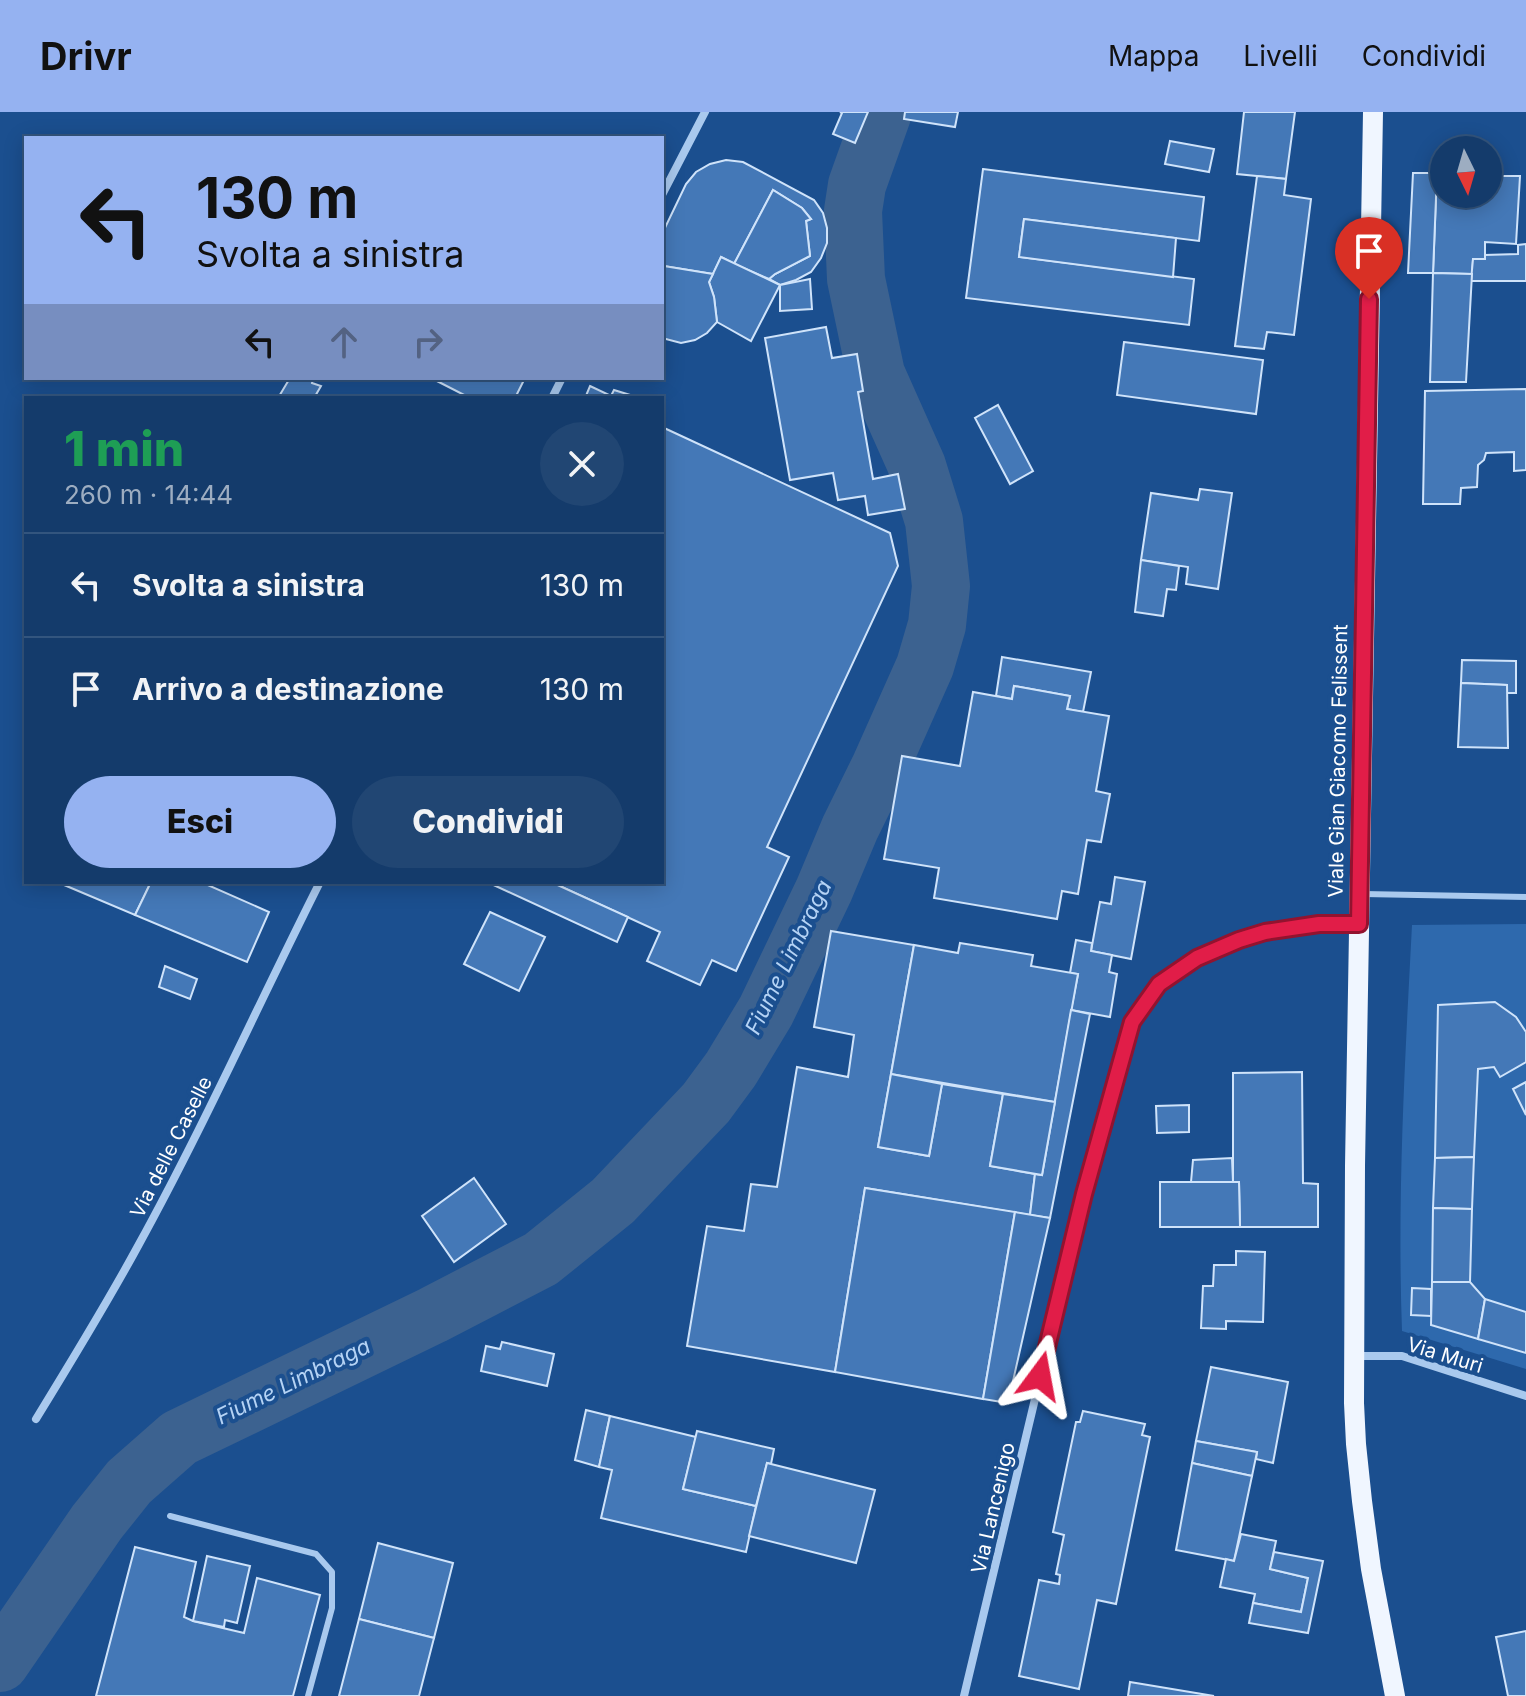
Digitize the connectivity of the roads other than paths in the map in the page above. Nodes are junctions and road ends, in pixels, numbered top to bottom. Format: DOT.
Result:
graph roads {
  1 [pos="705,112"];
  2 [pos="1373,112"];
  3 [pos="664,191"];
  4 [pos="319,884"];
  5 [pos="1359,894"];
  6 [pos="1526,897"];
  7 [pos="1359,924"];
  8 [pos="1354,1356"];
  9 [pos="1526,1396"];
  10 [pos="36,1419"];
  11 [pos="170,1516"];
  12 [pos="308,1696"];
  13 [pos="964,1696"];
  14 [pos="1395,1696"];
  1 -- 3 [label="street"];
  2 -- 5 [label="main road, Viale Gian Giacomo Felissent"];
  4 -- 10 [label="street, Via delle Caselle"];
  5 -- 6 [label="lane"];
  5 -- 7 [label="main road, Viale Gian Giacomo Felissent"];
  7 -- 8 [label="main road, Viale Gian Giacomo Felissent"];
  7 -- 13 [label="street, Via Lancenigo"];
  8 -- 9 [label="street, Via Muri"];
  8 -- 14 [label="main road, Viale Gian Giacomo Felissent"];
  11 -- 12 [label="lane"];
}
